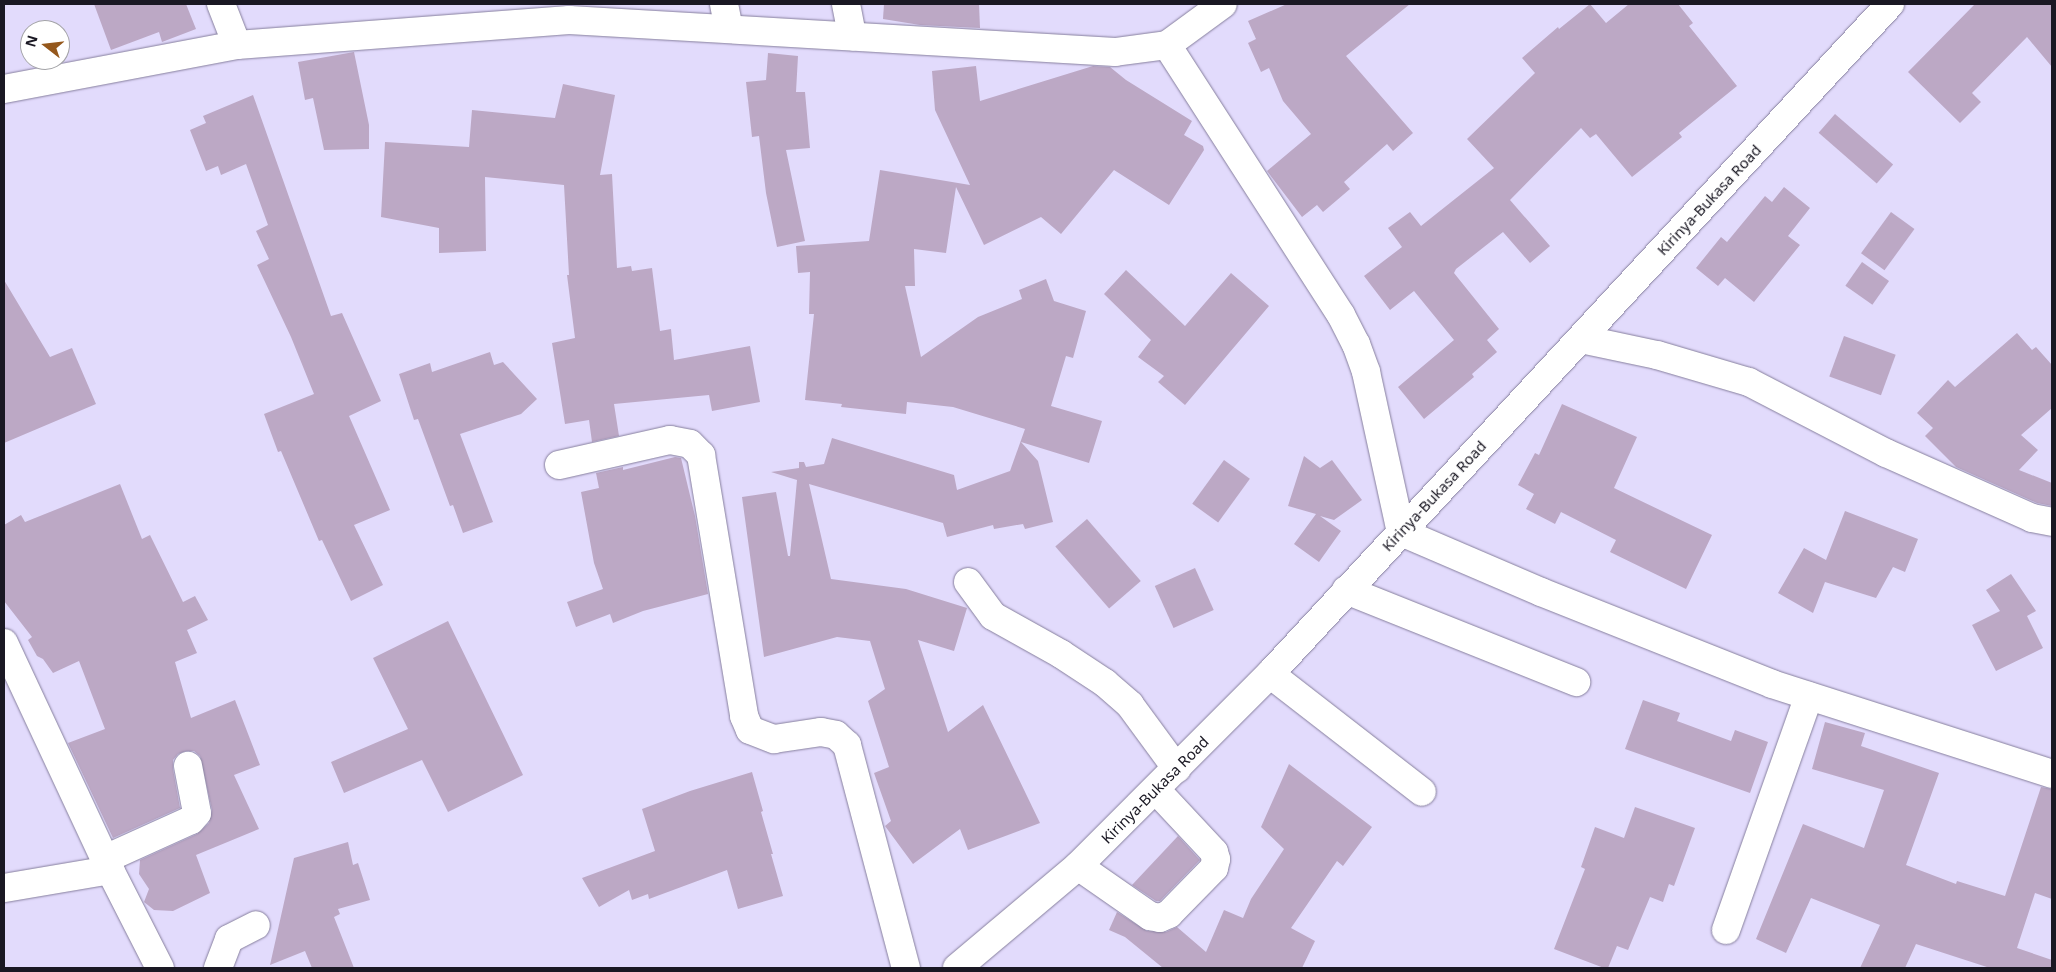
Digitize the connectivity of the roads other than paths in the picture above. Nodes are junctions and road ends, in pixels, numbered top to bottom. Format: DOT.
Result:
graph roads {
  1 [pos="221,4"];
  2 [pos="846,4"];
  3 [pos="1224,4"];
  4 [pos="1890,4"];
  5 [pos="567,12"];
  6 [pos="726,16"];
  7 [pos="852,36"];
  8 [pos="237,45"];
  9 [pos="1166,45"];
  10 [pos="4,90"];
  11 [pos="1581,339"];
  12 [pos="559,465"];
  13 [pos="2052,522"];
  14 [pos="1401,532"];
  15 [pos="968,582"];
  16 [pos="1346,590"];
  17 [pos="4,643"];
  18 [pos="1270,674"];
  19 [pos="1576,682"];
  20 [pos="1809,696"];
  21 [pos="188,766"];
  22 [pos="1177,769"];
  23 [pos="2052,774"];
  24 [pos="1156,790"];
  25 [pos="1422,792"];
  26 [pos="107,865"];
  27 [pos="1078,866"];
  28 [pos="4,888"];
  29 [pos="256,924"];
  30 [pos="1726,930"];
  31 [pos="160,968"];
  32 [pos="218,968"];
  33 [pos="906,968"];
  34 [pos="957,968"];
  1 -- 8 [label="street"];
  2 -- 7 [label="street"];
  3 -- 9 [label="street"];
  4 -- 11 [label="street, Kirinya-Bukasa Road"];
  5 -- 6 [label="street"];
  5 -- 8 [label="street"];
  6 -- 7 [label="street"];
  7 -- 9 [label="street"];
  8 -- 10 [label="street"];
  9 -- 14 [label="street"];
  11 -- 13 [label="street"];
  11 -- 14 [label="street, Kirinya-Bukasa Road"];
  12 -- 33 [label="street"];
  14 -- 16 [label="street, Kirinya-Bukasa Road"];
  14 -- 20 [label="street"];
  15 -- 22 [label="street"];
  16 -- 18 [label="street, Kirinya-Bukasa Road"];
  16 -- 19 [label="street"];
  17 -- 26 [label="street"];
  18 -- 22 [label="street, Kirinya-Bukasa Road"];
  18 -- 25 [label="street"];
  20 -- 23 [label="street"];
  20 -- 30 [label="street"];
  21 -- 26 [label="street"];
  22 -- 24 [label="street, Kirinya-Bukasa Road"];
  24 -- 27 [label="street, Kirinya-Bukasa Road"];
  24 -- 27 [label="street"];
  26 -- 28 [label="street"];
  26 -- 31 [label="street"];
  27 -- 34 [label="street, Kirinya-Bukasa Road"];
  29 -- 32 [label="street"];
}
